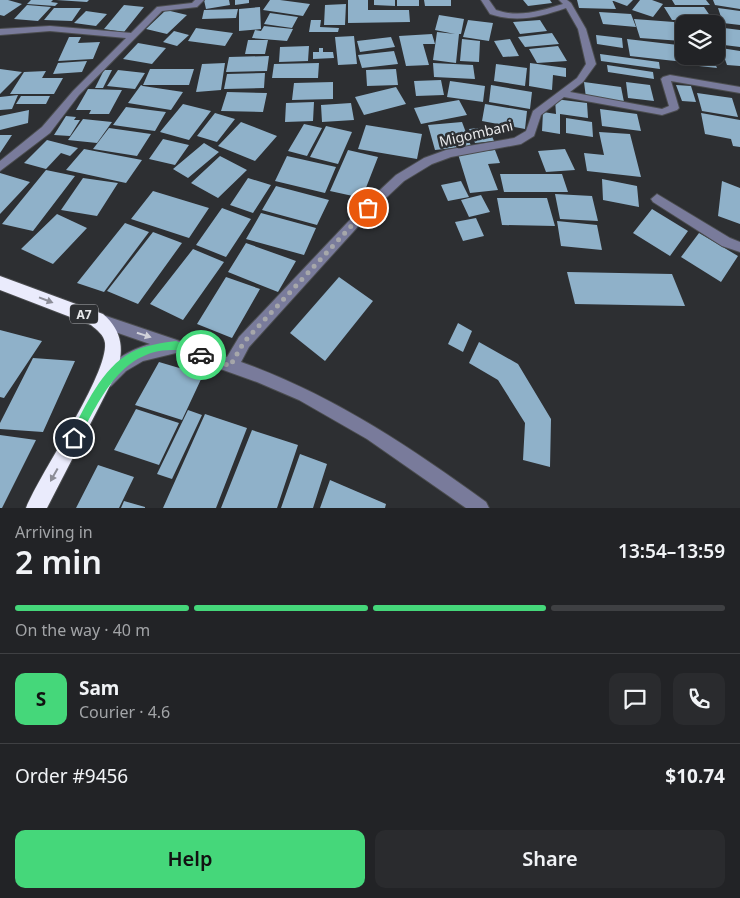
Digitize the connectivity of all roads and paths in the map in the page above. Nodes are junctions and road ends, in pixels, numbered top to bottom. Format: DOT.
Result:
graph roads {
  1 [pos="200,0"];
  2 [pos="485,0"];
  3 [pos="565,2"];
  4 [pos="0,32"];
  5 [pos="134,36"];
  6 [pos="740,90"];
  7 [pos="562,94"];
  8 [pos="0,167"];
  9 [pos="657,199"];
  10 [pos="740,248"];
  11 [pos="0,283"];
  12 [pos="97,319"];
  13 [pos="176,346"];
  14 [pos="230,366"];
  15 [pos="102,386"];
  16 [pos="36,508"];
  17 [pos="480,508"];
  1 -- 5 [label="street"];
  2 -- 3 [label="street"];
  3 -- 7 [label="street, Migombani"];
  4 -- 5 [label="street"];
  5 -- 8 [label="street"];
  6 -- 7 [label="street"];
  7 -- 14 [label="street, Migombani"];
  9 -- 10 [label="street"];
  11 -- 12 [label="highway, A7, one-way"];
  12 -- 13 [label="street, one-way"];
  12 -- 15 [label="highway, A7"];
  13 -- 14 [label="street"];
  13 -- 15 [label="street"];
  14 -- 17 [label="street"];
  15 -- 16 [label="highway, A7, one-way"];
}
